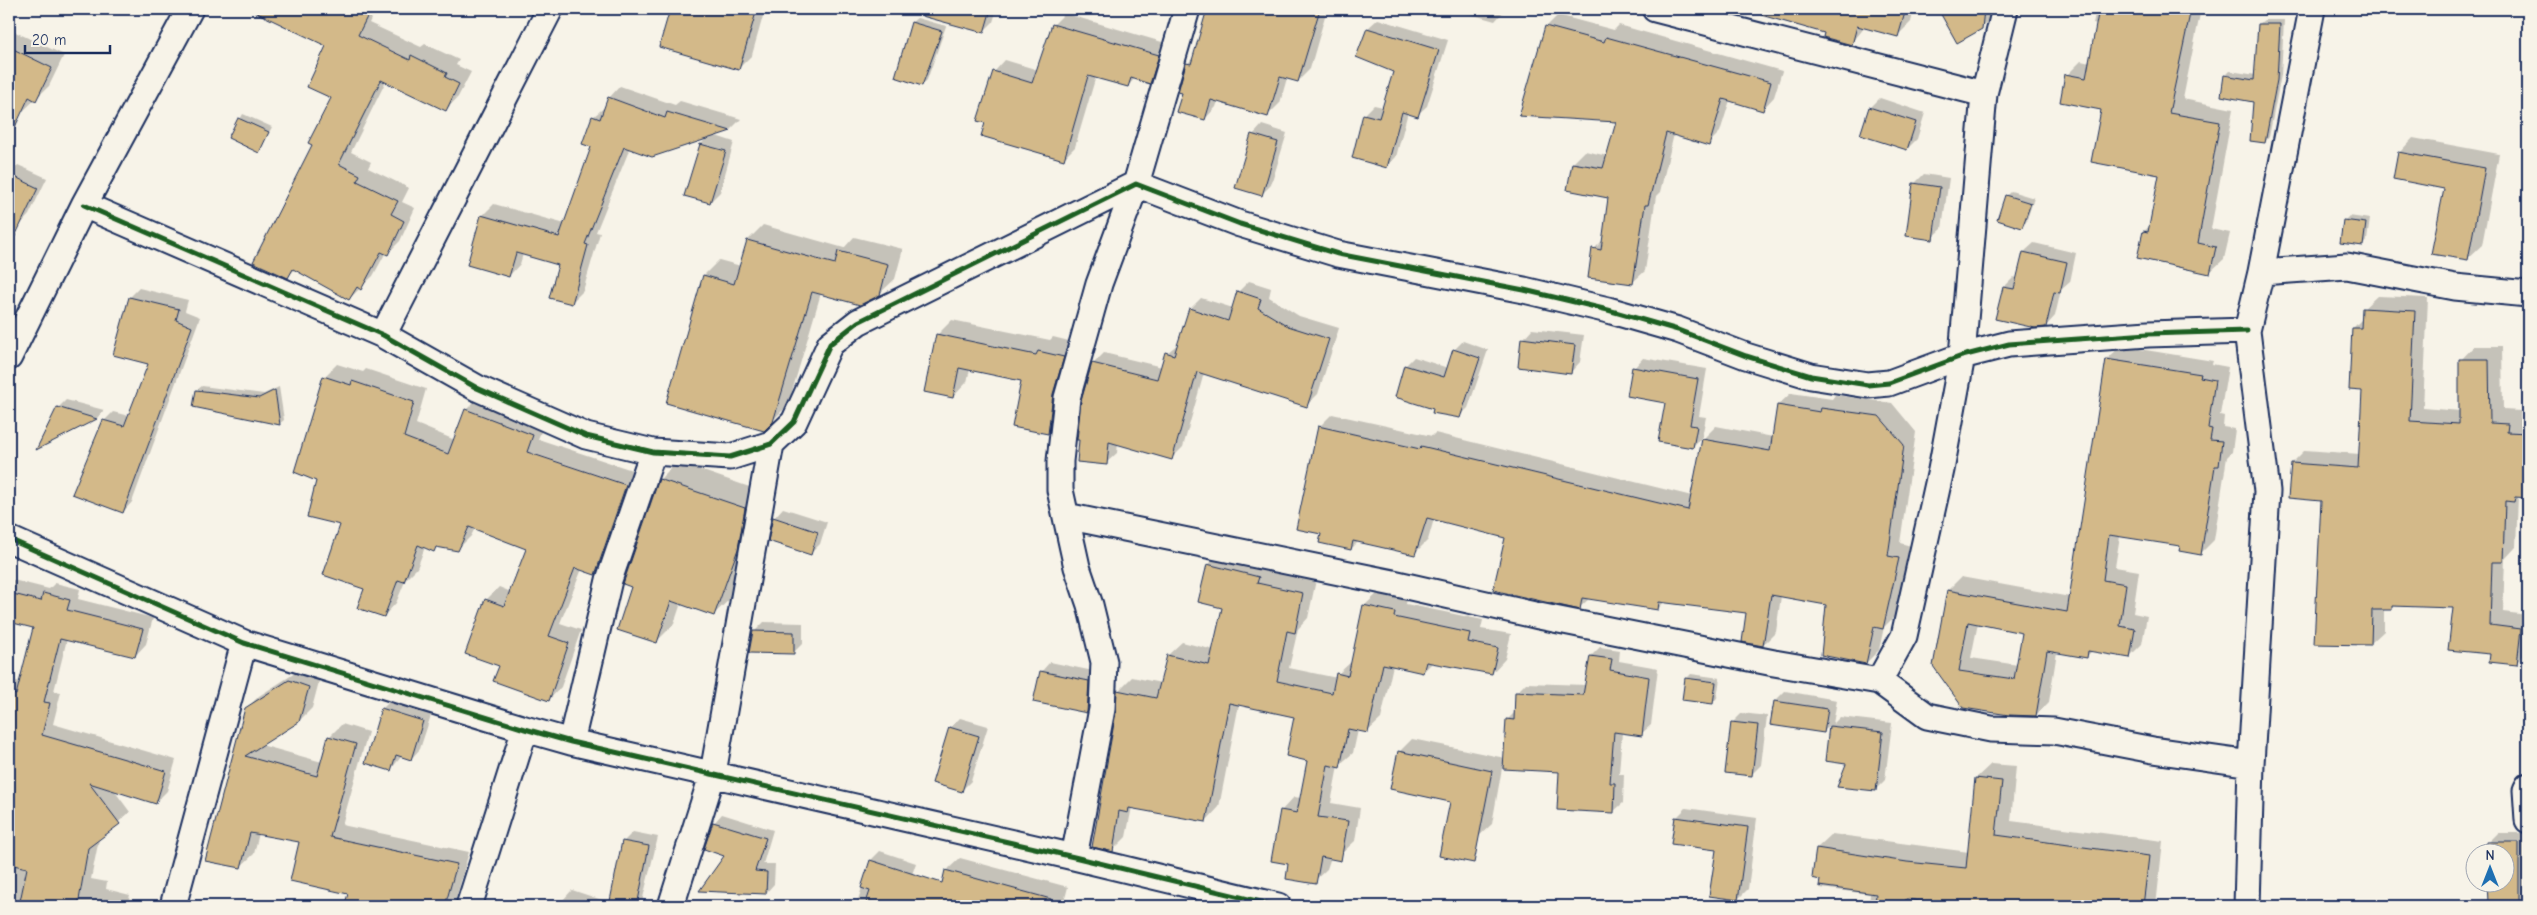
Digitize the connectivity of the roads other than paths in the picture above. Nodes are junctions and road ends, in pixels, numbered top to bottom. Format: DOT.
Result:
graph roads {
  1 [pos="190,9"];
  2 [pos="550,9"];
  3 [pos="1187,9"];
  4 [pos="1654,9"];
  5 [pos="2005,9"];
  6 [pos="2312,9"];
  7 [pos="1984,94"];
  8 [pos="1136,184"];
  9 [pos="84,205"];
  10 [pos="2261,272"];
  11 [pos="2528,294"];
  12 [pos="2247,331"];
  13 [pos="383,335"];
  14 [pos="1962,356"];
  15 [pos="9,357"];
  16 [pos="771,444"];
  17 [pos="653,452"];
  18 [pos="1066,516"];
  19 [pos="9,539"];
  20 [pos="244,643"];
  21 [pos="1879,681"];
  22 [pos="525,729"];
  23 [pos="571,742"];
  24 [pos="2251,764"];
  25 [pos="712,773"];
  26 [pos="2528,786"];
  27 [pos="2528,820"];
  28 [pos="1074,857"];
  29 [pos="173,906"];
  30 [pos="469,906"];
  31 [pos="671,906"];
  32 [pos="1278,906"];
  33 [pos="2248,906"];
  1 -- 9 [label="street"];
  2 -- 13 [label="street"];
  3 -- 8 [label="street"];
  4 -- 7 [label="street"];
  5 -- 7 [label="street"];
  6 -- 10 [label="street"];
  7 -- 14 [label="street"];
  8 -- 14 [label="street"];
  8 -- 16 [label="street"];
  8 -- 18 [label="street"];
  9 -- 13 [label="street"];
  9 -- 15 [label="street"];
  10 -- 11 [label="street"];
  10 -- 12 [label="street"];
  12 -- 14 [label="street"];
  12 -- 24 [label="street"];
  13 -- 17 [label="street"];
  14 -- 21 [label="street"];
  16 -- 17 [label="street"];
  16 -- 25 [label="street"];
  17 -- 23 [label="street"];
  18 -- 21 [label="street"];
  18 -- 28 [label="street"];
  19 -- 20 [label="street"];
  20 -- 22 [label="street"];
  20 -- 29 [label="street"];
  21 -- 24 [label="street"];
  22 -- 23 [label="street"];
  22 -- 30 [label="street"];
  23 -- 25 [label="street"];
  24 -- 33 [label="street"];
  25 -- 28 [label="street"];
  25 -- 31 [label="street"];
  26 -- 27 [label="street"];
  28 -- 32 [label="street"];
}
